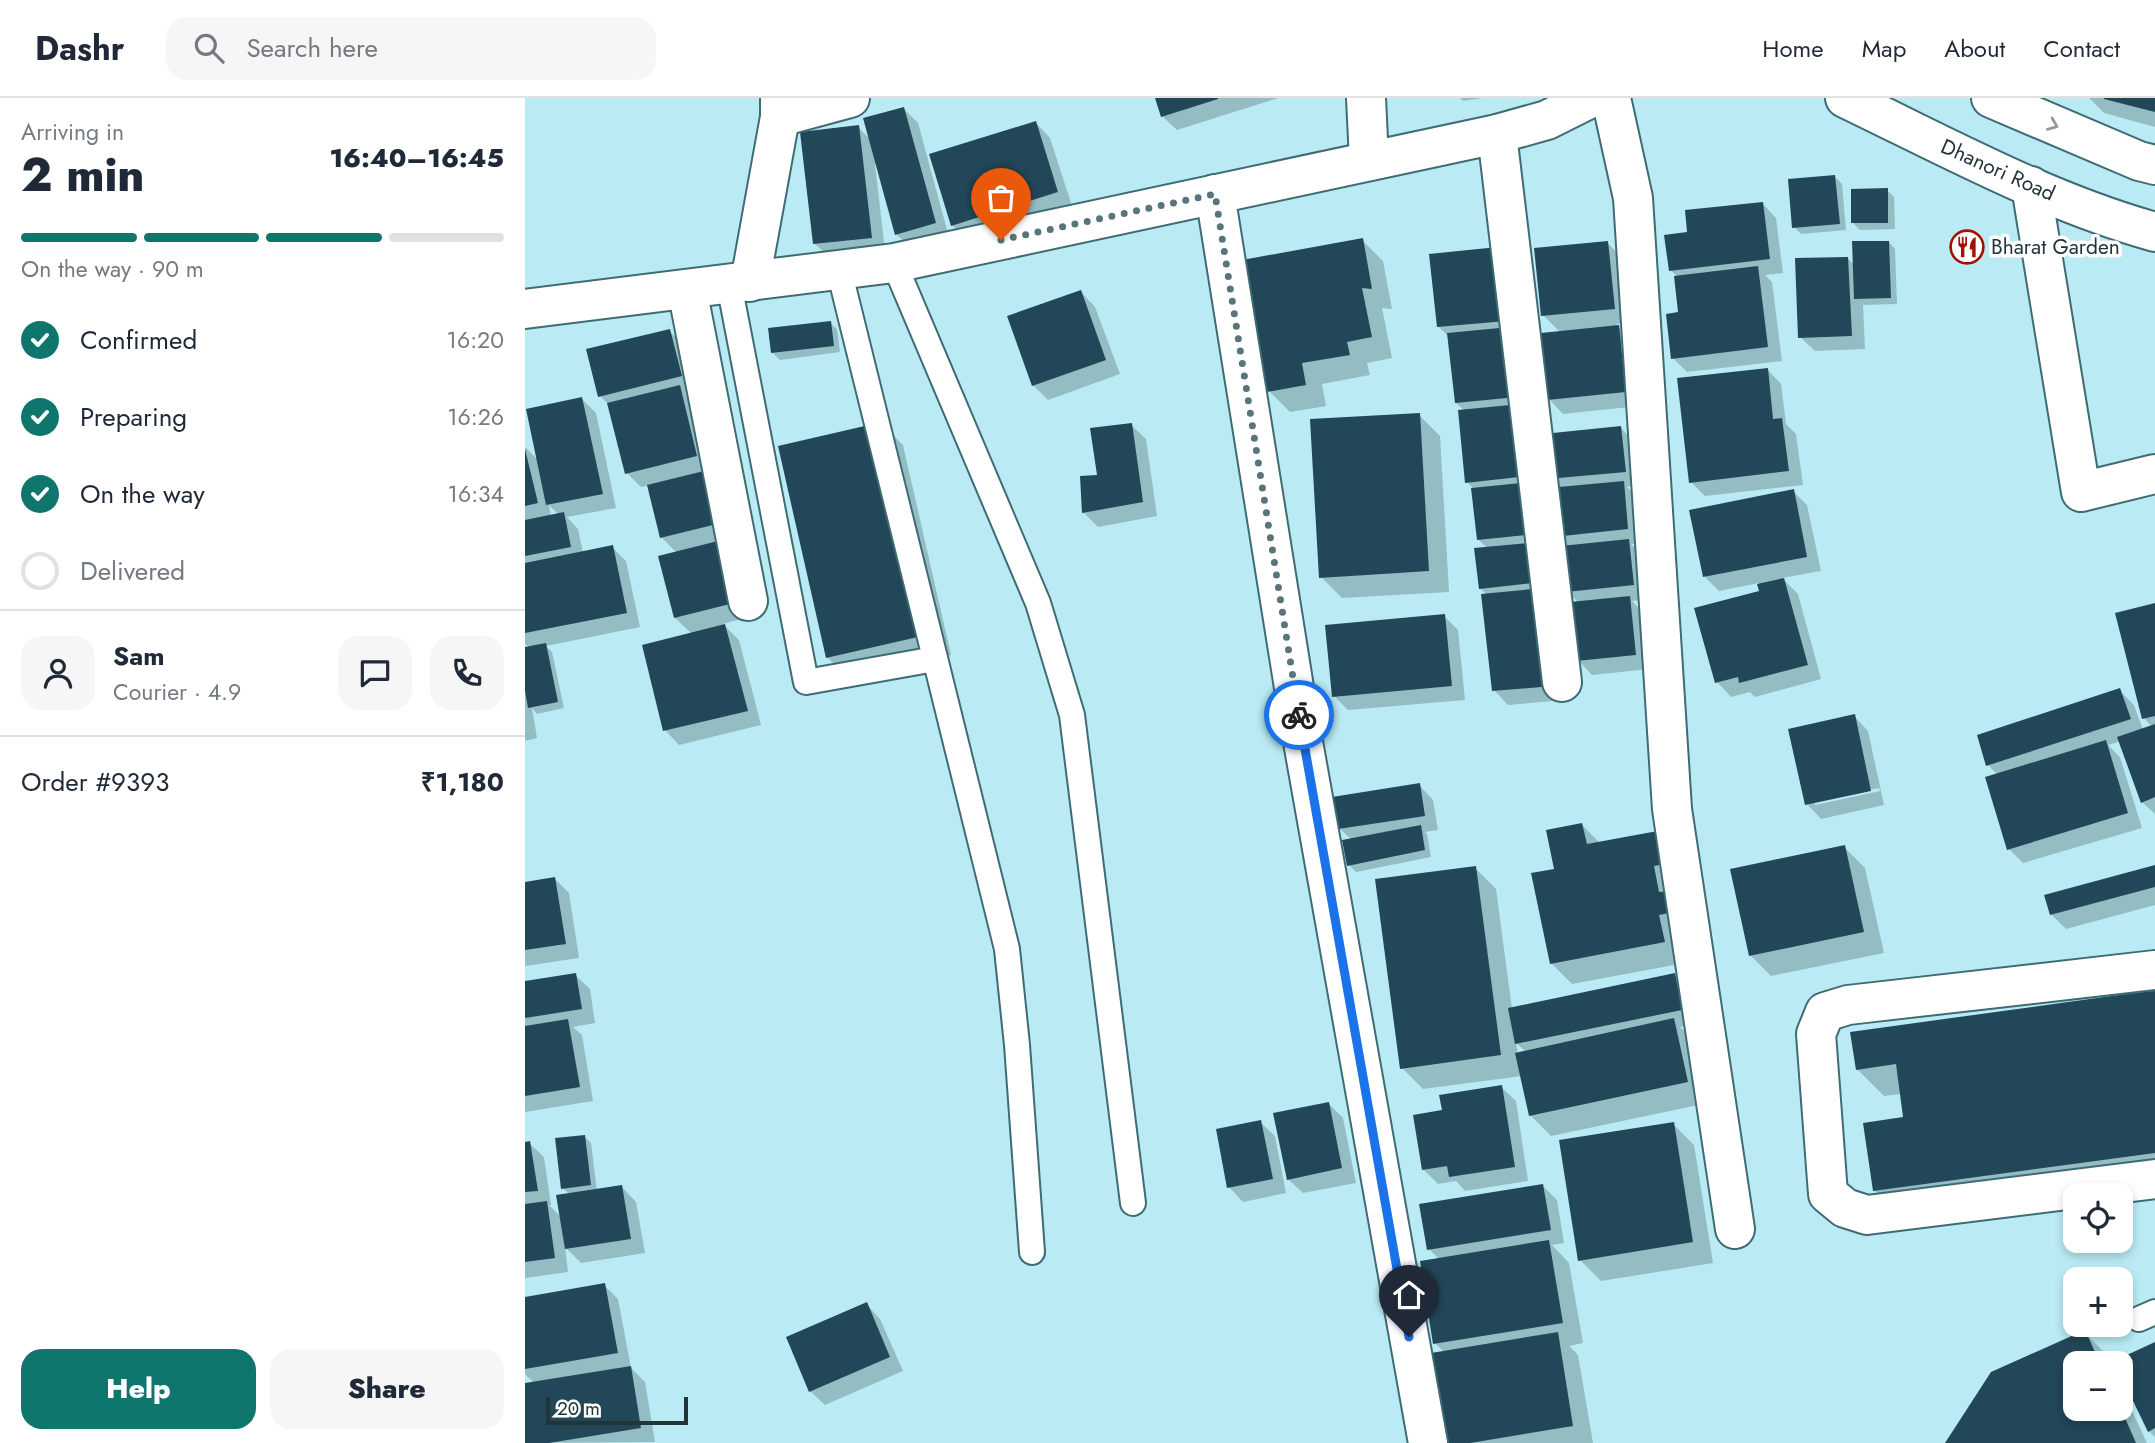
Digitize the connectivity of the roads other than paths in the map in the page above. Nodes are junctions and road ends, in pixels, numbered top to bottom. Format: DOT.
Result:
graph roads {
  1 [pos="850,98"];
  2 [pos="1366,98"];
  3 [pos="1591,98"];
  4 [pos="1611,98"];
  5 [pos="1991,98"];
  6 [pos="1854,100"];
  7 [pos="780,107"];
  8 [pos="1497,134"];
  9 [pos="1369,161"];
  10 [pos="2155,165"];
  11 [pos="2031,186"];
  12 [pos="1215,194"];
  13 [pos="2155,232"];
  14 [pos="894,263"];
  15 [pos="839,270"];
  16 [pos="740,283"];
  17 [pos="687,289"];
  18 [pos="525,309"];
  19 [pos="2155,474"];
  20 [pos="748,601"];
  21 [pos="935,659"];
  22 [pos="1562,682"];
  23 [pos="2155,970"];
  24 [pos="2155,1178"];
  25 [pos="1133,1203"];
  26 [pos="1735,1229"];
  27 [pos="1032,1252"];
  28 [pos="1428,1443"];
  1 -- 7 [label="street"];
  2 -- 9 [label="street"];
  3 -- 8 [label="street"];
  4 -- 26 [label="street"];
  5 -- 10 [label="street, one-way"];
  6 -- 11 [label="street, Dhanori Road"];
  7 -- 16 [label="street"];
  8 -- 9 [label="street"];
  8 -- 22 [label="street"];
  9 -- 12 [label="street"];
  11 -- 13 [label="street, Dhanori Road"];
  11 -- 19 [label="street"];
  12 -- 14 [label="street"];
  12 -- 28 [label="street"];
  14 -- 15 [label="street"];
  14 -- 25 [label="lane"];
  15 -- 16 [label="street"];
  15 -- 21 [label="lane"];
  16 -- 17 [label="street"];
  16 -- 21 [label="lane"];
  17 -- 18 [label="street"];
  17 -- 20 [label="street"];
  21 -- 27 [label="lane"];
  23 -- 24 [label="street"];
}
